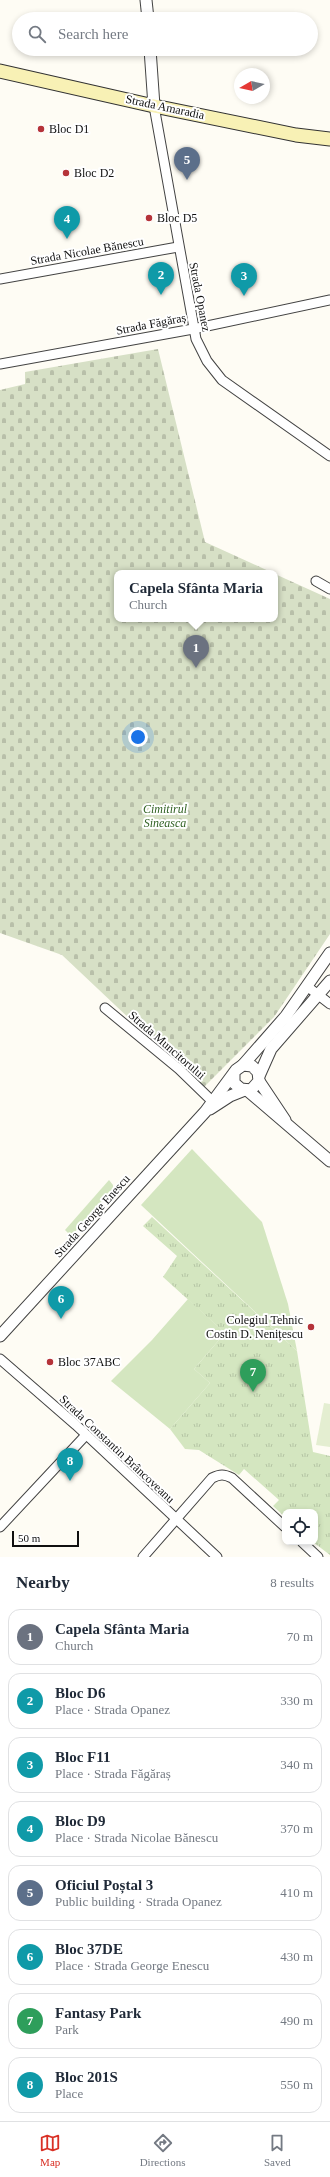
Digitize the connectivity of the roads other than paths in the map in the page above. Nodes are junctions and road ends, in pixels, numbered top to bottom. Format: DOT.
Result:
graph roads {
  1 [pos="146,0"];
  2 [pos="147,12"];
  3 [pos="150,56"];
  4 [pos="0,71"];
  5 [pos="154,106"];
  6 [pos="330,139"];
  7 [pos="178,247"];
  8 [pos="0,279"];
  9 [pos="330,300"];
  10 [pos="193,329"];
  11 [pos="0,364"];
  12 [pos="330,456"];
  13 [pos="316,581"];
  14 [pos="330,589"];
  15 [pos="330,953"];
  16 [pos="330,981"];
  17 [pos="308,987"];
  18 [pos="319,995"];
  19 [pos="330,1004"];
  20 [pos="105,1008"];
  21 [pos="243,1065"];
  22 [pos="234,1074"];
  23 [pos="259,1079"];
  24 [pos="246,1090"];
  25 [pos="212,1101"];
  26 [pos="205,1112"];
  27 [pos="287,1124"];
  28 [pos="330,1162"];
  29 [pos="0,1336"];
  30 [pos="0,1360"];
  31 [pos="86,1435"];
  32 [pos="176,1520"];
  33 [pos="282,1524"];
  34 [pos="0,1527"];
  35 [pos="305,1545"];
  36 [pos="143,1557"];
  37 [pos="217,1557"];
  38 [pos="318,1557"];
  1 -- 2 [label="street"];
  3 -- 5 [label="street"];
  4 -- 5 [label="main road, Strada Amaradia"];
  5 -- 6 [label="main road, Strada Amaradia"];
  5 -- 7 [label="street, Strada Opanez"];
  7 -- 8 [label="street, Strada Nicolae Bănescu"];
  7 -- 10 [label="street, Strada Opanez"];
  9 -- 10 [label="street, Strada Făgăraș"];
  10 -- 11 [label="street, Strada Făgăraș"];
  10 -- 12 [label="street, Strada Opanez"];
  13 -- 14 [label="street"];
  15 -- 17 [label="street"];
  16 -- 18 [label="street"];
  17 -- 18 [label="street"];
  17 -- 21 [label="street"];
  18 -- 19 [label="street"];
  18 -- 23 [label="street"];
  20 -- 25 [label="street, Strada Muncitorului"];
  21 -- 22 [label="street"];
  21 -- 23 [label="street"];
  22 -- 24 [label="street"];
  22 -- 25 [label="street, Strada George Enescu"];
  23 -- 24 [label="street"];
  23 -- 27 [label="street"];
  24 -- 26 [label="street, Strada George Enescu"];
  24 -- 27 [label="street"];
  25 -- 26 [label="street, Strada George Enescu"];
  26 -- 29 [label="street, Strada George Enescu"];
  27 -- 28 [label="street"];
  30 -- 31 [label="street, Strada Constantin Brâncoveanu"];
  31 -- 32 [label="street, Strada Constantin Brâncoveanu"];
  31 -- 34 [label="street"];
  32 -- 33 [label="street"];
  32 -- 36 [label="street"];
  32 -- 37 [label="street, Strada Constantin Brâncoveanu"];
  35 -- 38 [label="street"];
}
